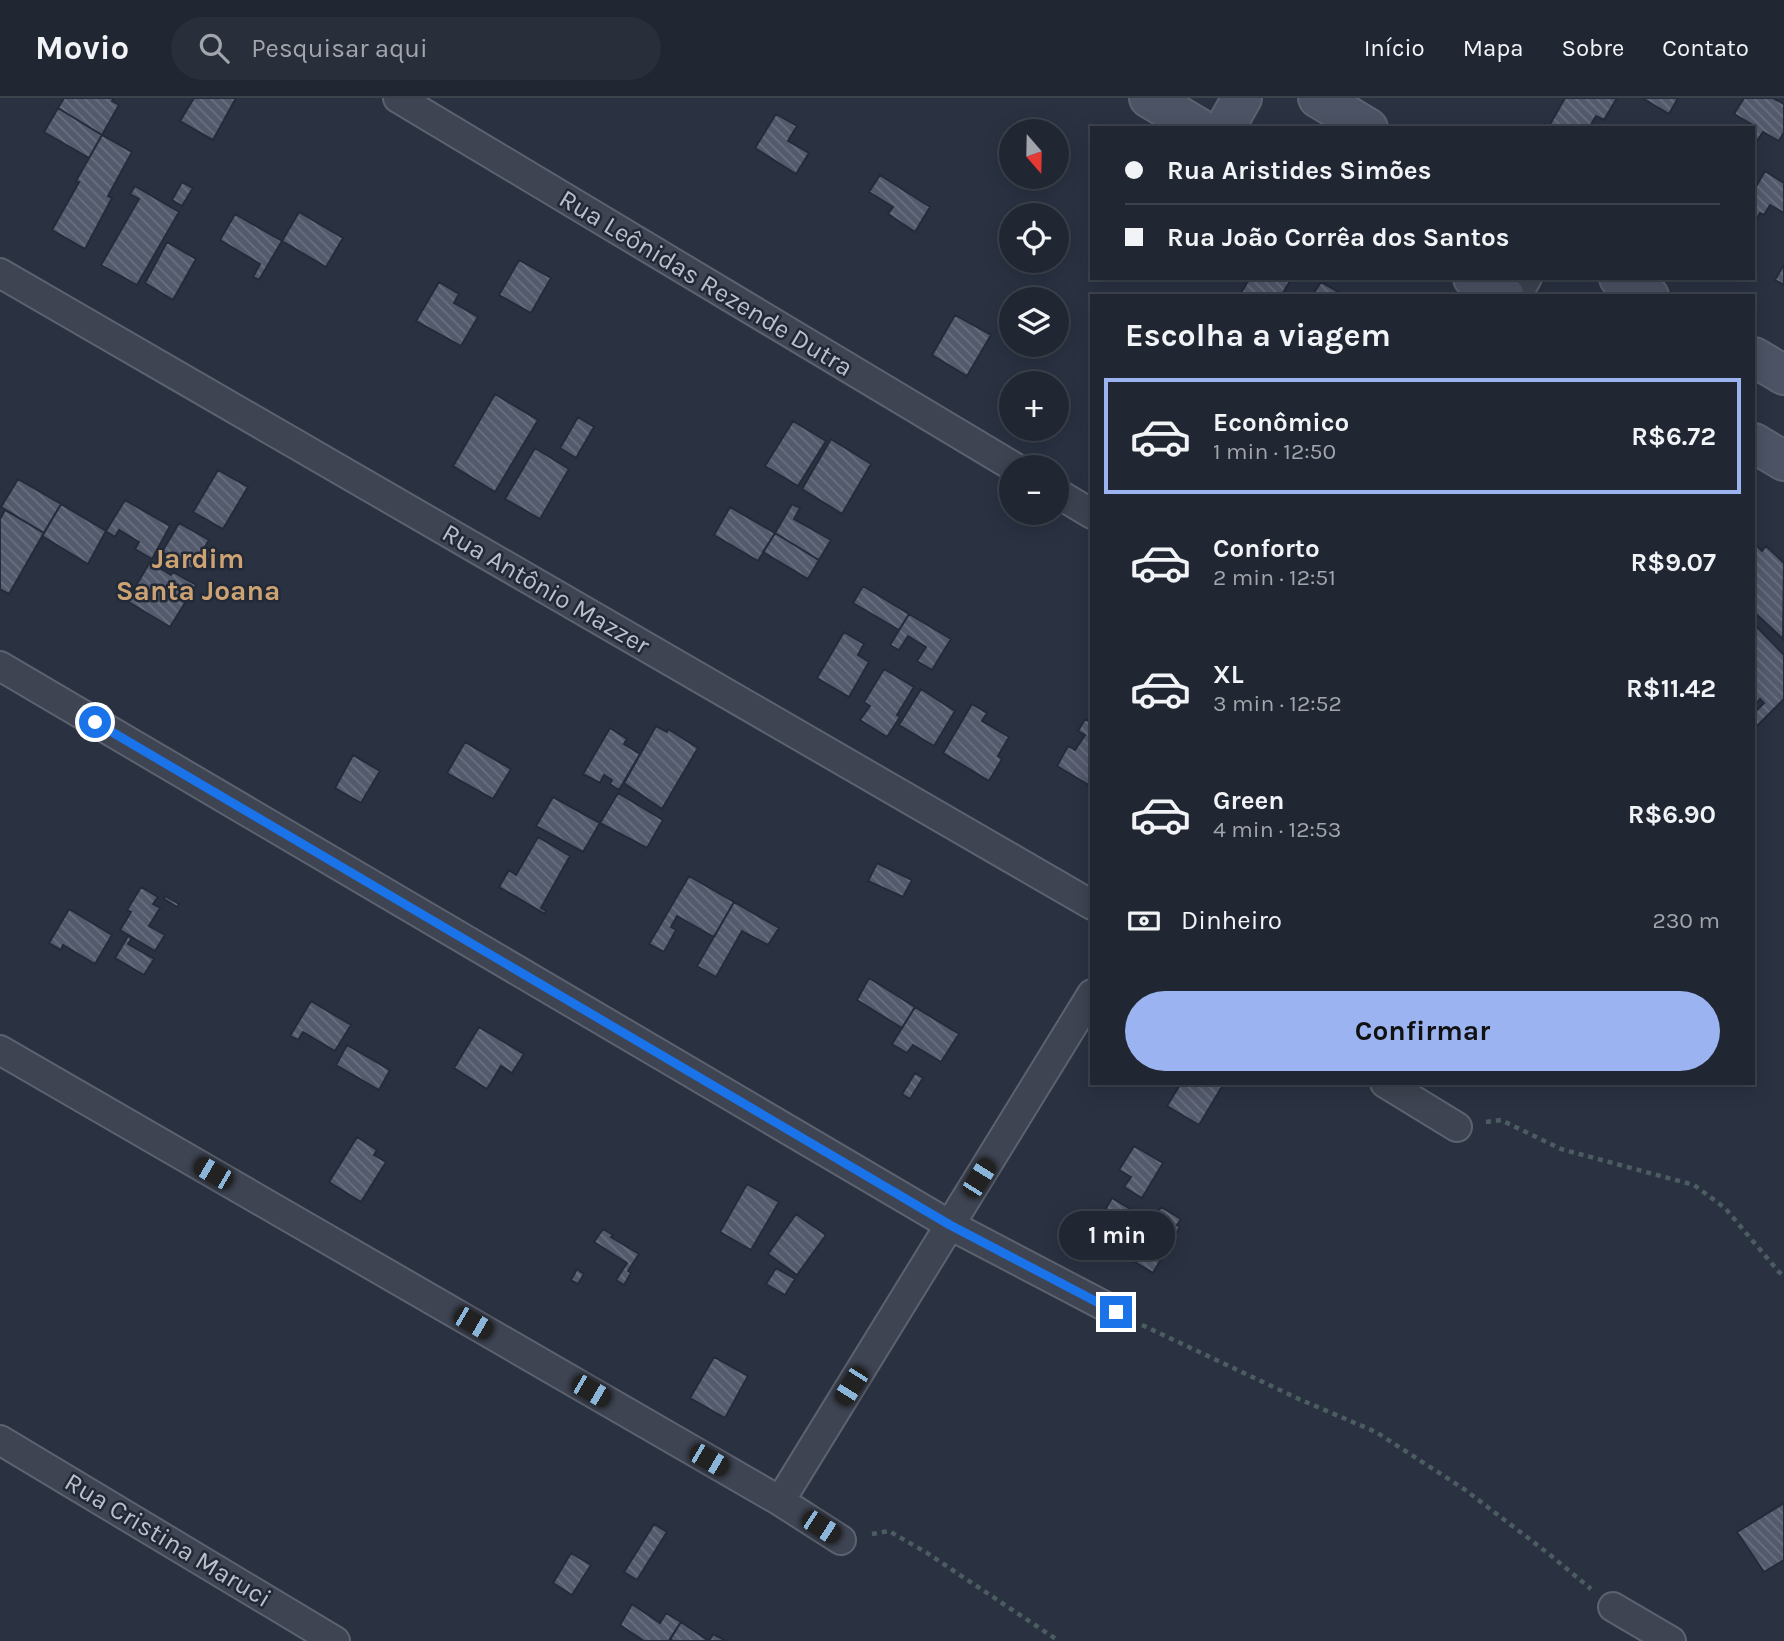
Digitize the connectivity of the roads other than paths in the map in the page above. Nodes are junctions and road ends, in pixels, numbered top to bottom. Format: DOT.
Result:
graph roads {
  1 [pos="398,98"];
  2 [pos="1149,98"];
  3 [pos="1242,98"];
  4 [pos="1318,98"];
  5 [pos="1196,126"];
  6 [pos="1226,126"];
  7 [pos="1365,126"];
  8 [pos="0,273"];
  9 [pos="1477,280"];
  10 [pos="1622,280"];
  11 [pos="1501,294"];
  12 [pos="1646,294"];
  13 [pos="1755,358"];
  14 [pos="1784,375"];
  15 [pos="1755,444"];
  16 [pos="999,458"];
  17 [pos="1784,461"];
  18 [pos="1069,500"];
  19 [pos="1090,513"];
  20 [pos="0,666"];
  21 [pos="1090,904"];
  22 [pos="1090,997"];
  23 [pos="0,1050"];
  24 [pos="1388,1085"];
  25 [pos="1457,1127"];
  26 [pos="950,1225"];
  27 [pos="1116,1312"];
  28 [pos="0,1440"];
  29 [pos="780,1501"];
  30 [pos="841,1540"];
  31 [pos="1613,1607"];
  32 [pos="335,1641"];
  33 [pos="1671,1641"];
  1 -- 16 [label="street, Rua Leônidas Rezende Dutra"];
  2 -- 5 [label="street"];
  3 -- 6 [label="street"];
  4 -- 7 [label="street"];
  8 -- 21 [label="street, Rua Antônio Mazzer"];
  9 -- 11 [label="street"];
  10 -- 12 [label="street"];
  13 -- 14 [label="street"];
  15 -- 17 [label="street"];
  18 -- 19 [label="street"];
  20 -- 26 [label="street"];
  22 -- 26 [label="street"];
  23 -- 29 [label="street"];
  24 -- 25 [label="street"];
  26 -- 27 [label="street"];
  26 -- 29 [label="street"];
  28 -- 32 [label="street, Rua Cristina Maruci"];
  29 -- 30 [label="street"];
  31 -- 33 [label="street"];
}
